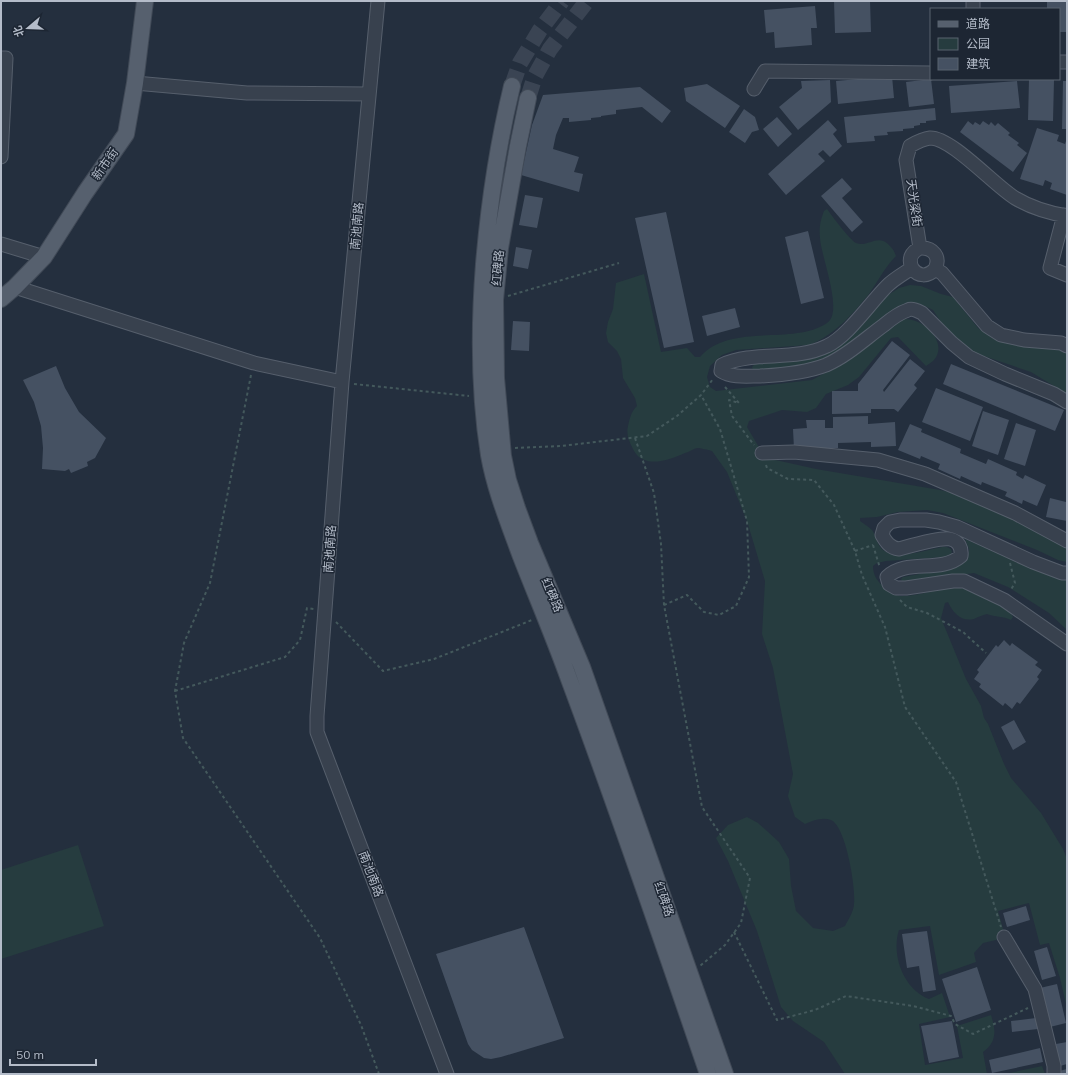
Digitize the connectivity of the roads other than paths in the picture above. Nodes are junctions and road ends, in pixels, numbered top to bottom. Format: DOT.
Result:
graph roads {
  1 [pos="144,1"];
  2 [pos="378,1"];
  3 [pos="1,58"];
  4 [pos="930,73"];
  5 [pos="135,84"];
  6 [pos="512,86"];
  7 [pos="754,89"];
  8 [pos="369,94"];
  9 [pos="528,98"];
  10 [pos="1,157"];
  11 [pos="1065,216"];
  12 [pos="1,244"];
  13 [pos="920,248"];
  14 [pos="44,257"];
  15 [pos="912,268"];
  16 [pos="935,269"];
  17 [pos="1067,275"];
  18 [pos="15,287"];
  19 [pos="1,299"];
  20 [pos="1067,346"];
  21 [pos="342,382"];
  22 [pos="1067,402"];
  23 [pos="762,454"];
  24 [pos="1067,541"];
  25 [pos="1067,573"];
  26 [pos="1067,644"];
  27 [pos="1004,937"];
  28 [pos="447,1074"];
  29 [pos="708,1074"];
  30 [pos="725,1074"];
  31 [pos="1054,1074"];
  1 -- 5 [label="main road, 新市街"];
  2 -- 8 [label="street, 南池南路"];
  3 -- 10 [label="street"];
  4 -- 7 [label="street"];
  5 -- 8 [label="street"];
  5 -- 14 [label="main road, 新市街"];
  6 -- 29 [label="main road"];
  8 -- 21 [label="street, 南池南路"];
  9 -- 30 [label="main road, 红碑路"];
  11 -- 13 [label="street, 天光梁街"];
  11 -- 17 [label="street"];
  12 -- 14 [label="street"];
  13 -- 15 [label="street"];
  13 -- 16 [label="street"];
  14 -- 18 [label="main road, 新市街"];
  15 -- 16 [label="street"];
  15 -- 22 [label="street"];
  16 -- 20 [label="street"];
  18 -- 19 [label="main road, 新市街"];
  18 -- 21 [label="street"];
  21 -- 28 [label="street, 南池南路"];
  23 -- 24 [label="street"];
  25 -- 26 [label="street"];
  27 -- 31 [label="street"];
}
